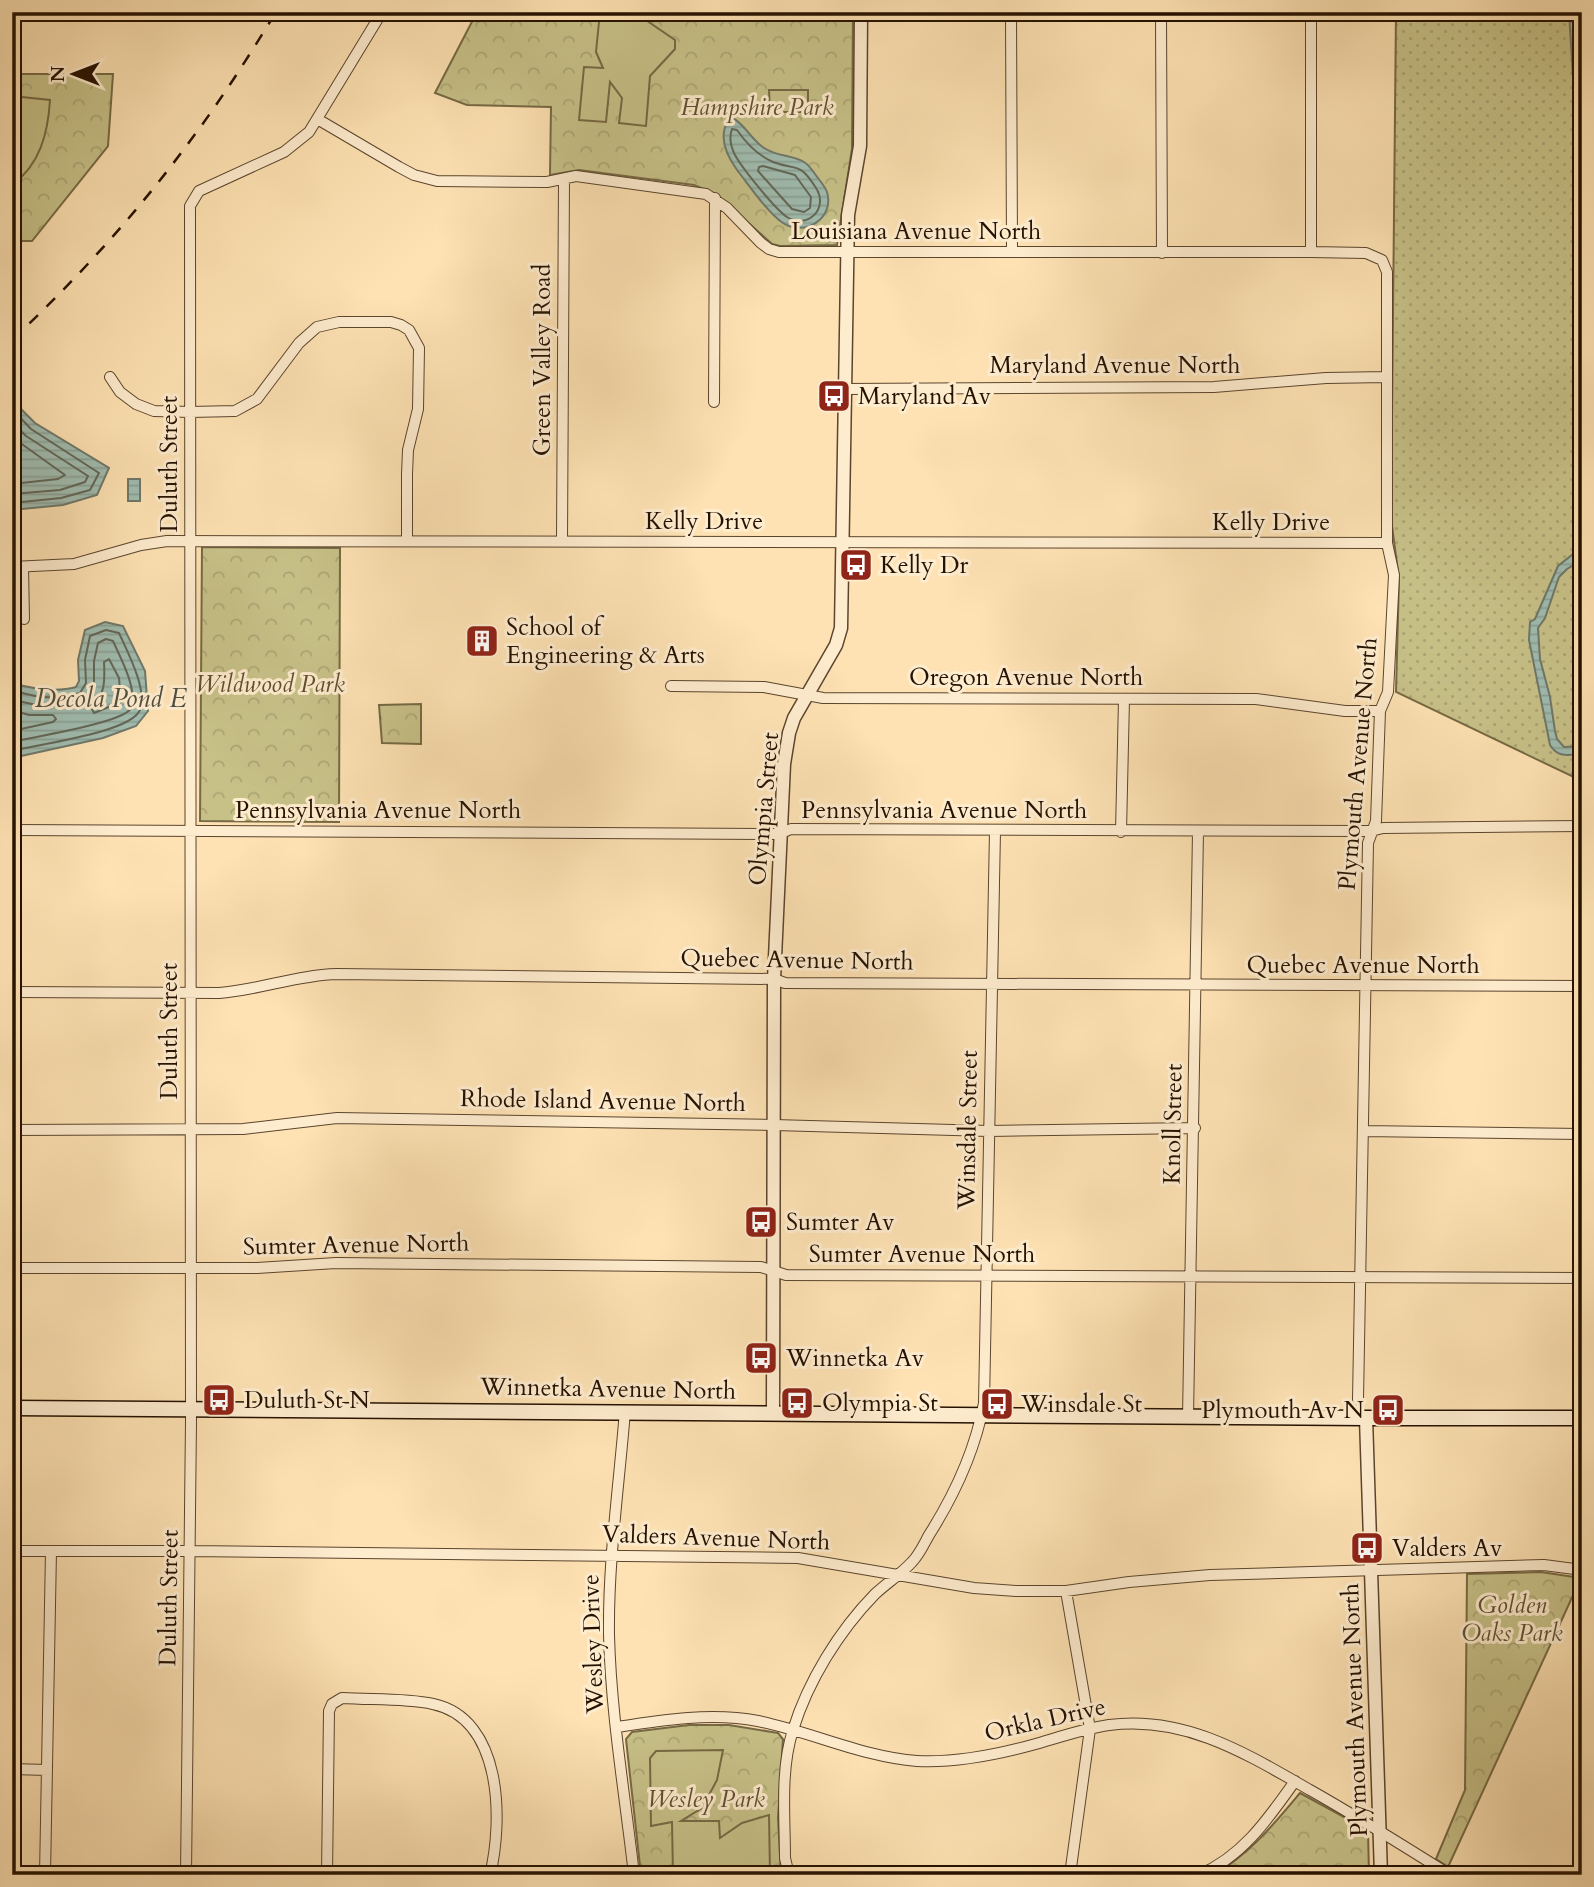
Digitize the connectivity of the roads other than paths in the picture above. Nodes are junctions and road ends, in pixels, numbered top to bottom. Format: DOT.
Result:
graph roads {
  1 [pos="382,12"];
  2 [pos="861,12"];
  3 [pos="1011,12"];
  4 [pos="1161,12"];
  5 [pos="1311,12"];
  6 [pos="319,120"];
  7 [pos="565,179"];
  8 [pos="715,198"];
  9 [pos="1012,252"];
  10 [pos="1311,252"];
  11 [pos="848,253"];
  12 [pos="1162,253"];
  13 [pos="1382,260"];
  14 [pos="110,377"];
  15 [pos="1386,377"];
  16 [pos="845,388"];
  17 [pos="714,402"];
  18 [pos="190,412"];
  19 [pos="190,541"];
  20 [pos="407,541"];
  21 [pos="562,541"];
  22 [pos="844,542"];
  23 [pos="1387,543"];
  24 [pos="18,567"];
  25 [pos="24,619"];
  26 [pos="671,686"];
  27 [pos="808,695"];
  28 [pos="1124,699"];
  29 [pos="1380,711"];
  30 [pos="1582,826"];
  31 [pos="12,830"];
  32 [pos="190,830"];
  33 [pos="995,831"];
  34 [pos="1371,831"];
  35 [pos="1121,832"];
  36 [pos="1198,832"];
  37 [pos="779,834"];
  38 [pos="775,979"];
  39 [pos="992,984"];
  40 [pos="1196,985"];
  41 [pos="1365,986"];
  42 [pos="1582,986"];
  43 [pos="12,992"];
  44 [pos="190,992"];
  45 [pos="774,1125"];
  46 [pos="1195,1128"];
  47 [pos="12,1130"];
  48 [pos="190,1130"];
  49 [pos="989,1130"];
  50 [pos="1363,1131"];
  51 [pos="1582,1134"];
  52 [pos="12,1268"];
  53 [pos="190,1268"];
  54 [pos="774,1271"];
  55 [pos="986,1275"];
  56 [pos="1190,1276"];
  57 [pos="1360,1278"];
  58 [pos="1582,1278"];
  59 [pos="1358,1400"];
  60 [pos="12,1408"];
  61 [pos="191,1408"];
  62 [pos="625,1412"];
  63 [pos="773,1413"];
  64 [pos="982,1415"];
  65 [pos="1188,1417"];
  66 [pos="1366,1418"];
  67 [pos="1582,1418"];
  68 [pos="12,1551"];
  69 [pos="51,1551"];
  70 [pos="191,1551"];
  71 [pos="611,1555"];
  72 [pos="1372,1569"];
  73 [pos="1582,1570"];
  74 [pos="897,1575"];
  75 [pos="1066,1591"];
  76 [pos="617,1727"];
  77 [pos="1090,1728"];
  78 [pos="792,1731"];
  79 [pos="12,1769"];
  80 [pos="47,1770"];
  81 [pos="1295,1781"];
  82 [pos="1380,1830"];
  83 [pos="45,1875"];
  84 [pos="186,1875"];
  85 [pos="327,1875"];
  86 [pos="490,1875"];
  87 [pos="634,1875"];
  88 [pos="789,1875"];
  89 [pos="1070,1875"];
  90 [pos="1199,1875"];
  91 [pos="1381,1875"];
  92 [pos="1450,1875"];
  1 -- 6 [label="street"];
  2 -- 11 [label="street, Olympia Street"];
  3 -- 9 [label="street"];
  4 -- 12 [label="street"];
  5 -- 10 [label="street"];
  6 -- 7 [label="street, Louisiana Avenue North"];
  6 -- 18 [label="street, Duluth Street"];
  7 -- 8 [label="street, Louisiana Avenue North"];
  7 -- 21 [label="street, Green Valley Road"];
  8 -- 11 [label="street, Louisiana Avenue North"];
  8 -- 17 [label="street"];
  9 -- 11 [label="street, Louisiana Avenue North"];
  9 -- 12 [label="street, Louisiana Avenue North"];
  10 -- 12 [label="street, Louisiana Avenue North"];
  10 -- 13 [label="street, Louisiana Avenue North"];
  11 -- 16 [label="street, Olympia Street"];
  13 -- 15 [label="street, Plymouth Avenue North"];
  14 -- 18 [label="street"];
  15 -- 16 [label="street, Maryland Avenue North"];
  15 -- 23 [label="street, Plymouth Avenue North"];
  16 -- 22 [label="street, Olympia Street"];
  18 -- 19 [label="street, Duluth Street"];
  18 -- 20 [label="street"];
  19 -- 20 [label="street, Kelly Drive"];
  19 -- 24 [label="street, Kelly Drive"];
  19 -- 32 [label="street, Duluth Street"];
  20 -- 21 [label="street, Kelly Drive"];
  21 -- 22 [label="street, Kelly Drive"];
  22 -- 23 [label="street, Kelly Drive"];
  22 -- 27 [label="street, Olympia Street"];
  23 -- 29 [label="street, Plymouth Avenue North"];
  24 -- 25 [label="street, Kelly Drive"];
  26 -- 27 [label="street, Oregon Avenue North"];
  27 -- 28 [label="street, Oregon Avenue North"];
  27 -- 37 [label="street, Olympia Street"];
  28 -- 29 [label="street, Oregon Avenue North"];
  28 -- 35 [label="street"];
  29 -- 34 [label="street, Plymouth Avenue North"];
  30 -- 34 [label="street, Pennsylvania Avenue North"];
  31 -- 32 [label="street, Pennsylvania Avenue North"];
  32 -- 37 [label="street, Pennsylvania Avenue North"];
  32 -- 44 [label="street, Duluth Street"];
  33 -- 35 [label="street, Pennsylvania Avenue North"];
  33 -- 37 [label="street, Pennsylvania Avenue North"];
  33 -- 39 [label="street, Winsdale Street"];
  34 -- 36 [label="street, Pennsylvania Avenue North"];
  34 -- 41 [label="street, Plymouth Avenue North"];
  35 -- 36 [label="street, Pennsylvania Avenue North"];
  36 -- 40 [label="street, Knoll Street"];
  37 -- 38 [label="street, Olympia Street"];
  38 -- 39 [label="street, Quebec Avenue North"];
  38 -- 44 [label="street, Quebec Avenue North"];
  38 -- 45 [label="street, Olympia Street"];
  39 -- 40 [label="street, Quebec Avenue North"];
  39 -- 49 [label="street, Winsdale Street"];
  40 -- 41 [label="street, Quebec Avenue North"];
  40 -- 46 [label="street, Knoll Street"];
  41 -- 42 [label="street, Quebec Avenue North"];
  41 -- 50 [label="street, Plymouth Avenue North"];
  43 -- 44 [label="street, Quebec Avenue North"];
  44 -- 48 [label="street, Duluth Street"];
  45 -- 48 [label="street, Rhode Island Avenue North"];
  45 -- 49 [label="street, Rhode Island Avenue North"];
  45 -- 54 [label="street, Olympia Street"];
  46 -- 49 [label="street, Rhode Island Avenue North"];
  46 -- 56 [label="street, Knoll Street"];
  47 -- 48 [label="street, Rhode Island Avenue North"];
  48 -- 53 [label="street, Duluth Street"];
  49 -- 55 [label="street, Winsdale Street"];
  50 -- 51 [label="street"];
  50 -- 57 [label="street, Plymouth Avenue North"];
  52 -- 53 [label="street, Sumter Avenue North"];
  53 -- 54 [label="street, Sumter Avenue North"];
  53 -- 61 [label="street, Duluth Street"];
  54 -- 55 [label="street, Sumter Avenue North"];
  54 -- 63 [label="street, Olympia Street"];
  55 -- 56 [label="street, Sumter Avenue North"];
  55 -- 64 [label="street, Winsdale Street"];
  56 -- 57 [label="street, Sumter Avenue North"];
  56 -- 65 [label="street, Knoll Street"];
  57 -- 58 [label="street, Sumter Avenue North"];
  57 -- 59 [label="street, Plymouth Avenue North"];
  60 -- 61 [label="main road, Winnetka Avenue North"];
  61 -- 62 [label="main road, Winnetka Avenue North"];
  61 -- 70 [label="street, Duluth Street"];
  62 -- 63 [label="main road, Winnetka Avenue North"];
  62 -- 71 [label="street, Wesley Drive"];
  63 -- 64 [label="main road, Winnetka Avenue North"];
  64 -- 65 [label="main road, Winnetka Avenue North"];
  64 -- 74 [label="street, Winsdale Street"];
  65 -- 66 [label="main road, Winnetka Avenue North"];
  66 -- 67 [label="main road, Winnetka Avenue North"];
  66 -- 72 [label="street, Plymouth Avenue North"];
  68 -- 69 [label="street, Valders Avenue North"];
  69 -- 70 [label="street, Valders Avenue North"];
  69 -- 80 [label="street"];
  70 -- 71 [label="street, Valders Avenue North"];
  70 -- 84 [label="street, Duluth Street"];
  71 -- 74 [label="street, Valders Avenue North"];
  71 -- 76 [label="street, Wesley Drive"];
  72 -- 73 [label="street, Valders Avenue North"];
  72 -- 75 [label="street, Valders Avenue North"];
  72 -- 82 [label="street, Plymouth Avenue North"];
  74 -- 75 [label="street, Valders Avenue North"];
  74 -- 78 [label="street, Winsdale Street"];
  75 -- 77 [label="street"];
  76 -- 78 [label="street, Orkla Drive"];
  76 -- 87 [label="street, Wesley Drive"];
  77 -- 78 [label="street, Orkla Drive"];
  77 -- 81 [label="street, Orkla Drive"];
  77 -- 89 [label="street"];
  78 -- 88 [label="street, Winsdale Street"];
  79 -- 80 [label="street"];
  80 -- 83 [label="street"];
  81 -- 82 [label="street, Orkla Drive"];
  81 -- 90 [label="street"];
  82 -- 91 [label="street, Plymouth Avenue North"];
  82 -- 92 [label="street, Orkla Drive"];
  85 -- 86 [label="street"];
}
